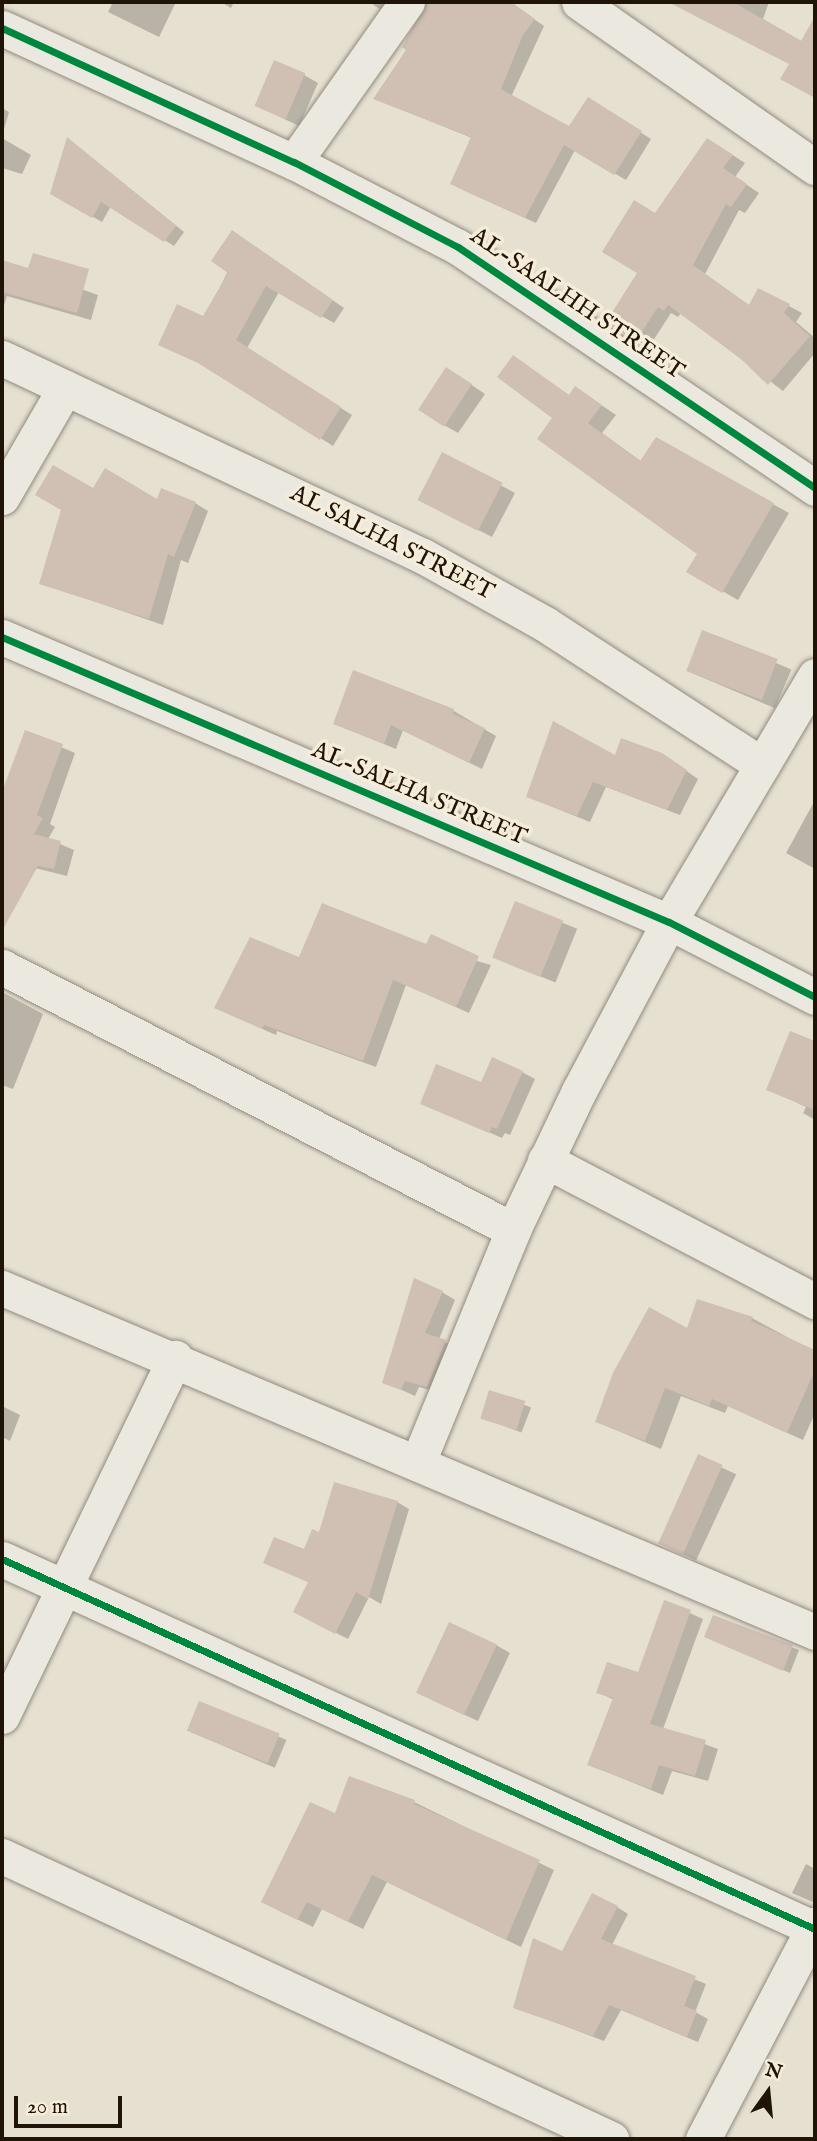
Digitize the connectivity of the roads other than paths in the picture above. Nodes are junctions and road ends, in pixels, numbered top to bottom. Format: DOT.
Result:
graph roads {
  1 [pos="407,2"];
  2 [pos="579,2"];
  3 [pos="2,28"];
  4 [pos="294,162"];
  5 [pos="815,167"];
  6 [pos="2,358"];
  7 [pos="65,388"];
  8 [pos="815,488"];
  9 [pos="2,497"];
  10 [pos="2,637"];
  11 [pos="813,683"];
  12 [pos="762,765"];
  13 [pos="669,922"];
  14 [pos="2,967"];
  15 [pos="815,997"];
  16 [pos="545,1160"];
  17 [pos="513,1230"];
  18 [pos="2,1287"];
  19 [pos="815,1301"];
  20 [pos="175,1358"];
  21 [pos="418,1462"];
  22 [pos="2,1559"];
  23 [pos="62,1587"];
  24 [pos="815,1632"];
  25 [pos="2,1716"];
  26 [pos="2,1856"];
  27 [pos="815,1927"];
  28 [pos="611,2139"];
  29 [pos="703,2139"];
  1 -- 4 [label="street"];
  2 -- 5 [label="street"];
  3 -- 4 [label="street, AL-SAALHH STREET"];
  4 -- 8 [label="street, AL-SAALHH STREET"];
  6 -- 7 [label="street, AL SALHA STREET"];
  7 -- 9 [label="street"];
  7 -- 12 [label="street, AL SALHA STREET"];
  10 -- 13 [label="street, AL-SALHA STREET"];
  11 -- 12 [label="street"];
  12 -- 13 [label="street"];
  13 -- 15 [label="street, AL-SALHA STREET"];
  13 -- 16 [label="street"];
  14 -- 17 [label="street"];
  16 -- 17 [label="street"];
  16 -- 19 [label="street"];
  17 -- 21 [label="street"];
  18 -- 20 [label="street"];
  20 -- 21 [label="street"];
  20 -- 23 [label="street"];
  21 -- 24 [label="street"];
  22 -- 23 [label="street"];
  23 -- 25 [label="street"];
  23 -- 27 [label="street"];
  26 -- 28 [label="street"];
  27 -- 29 [label="street"];
}
